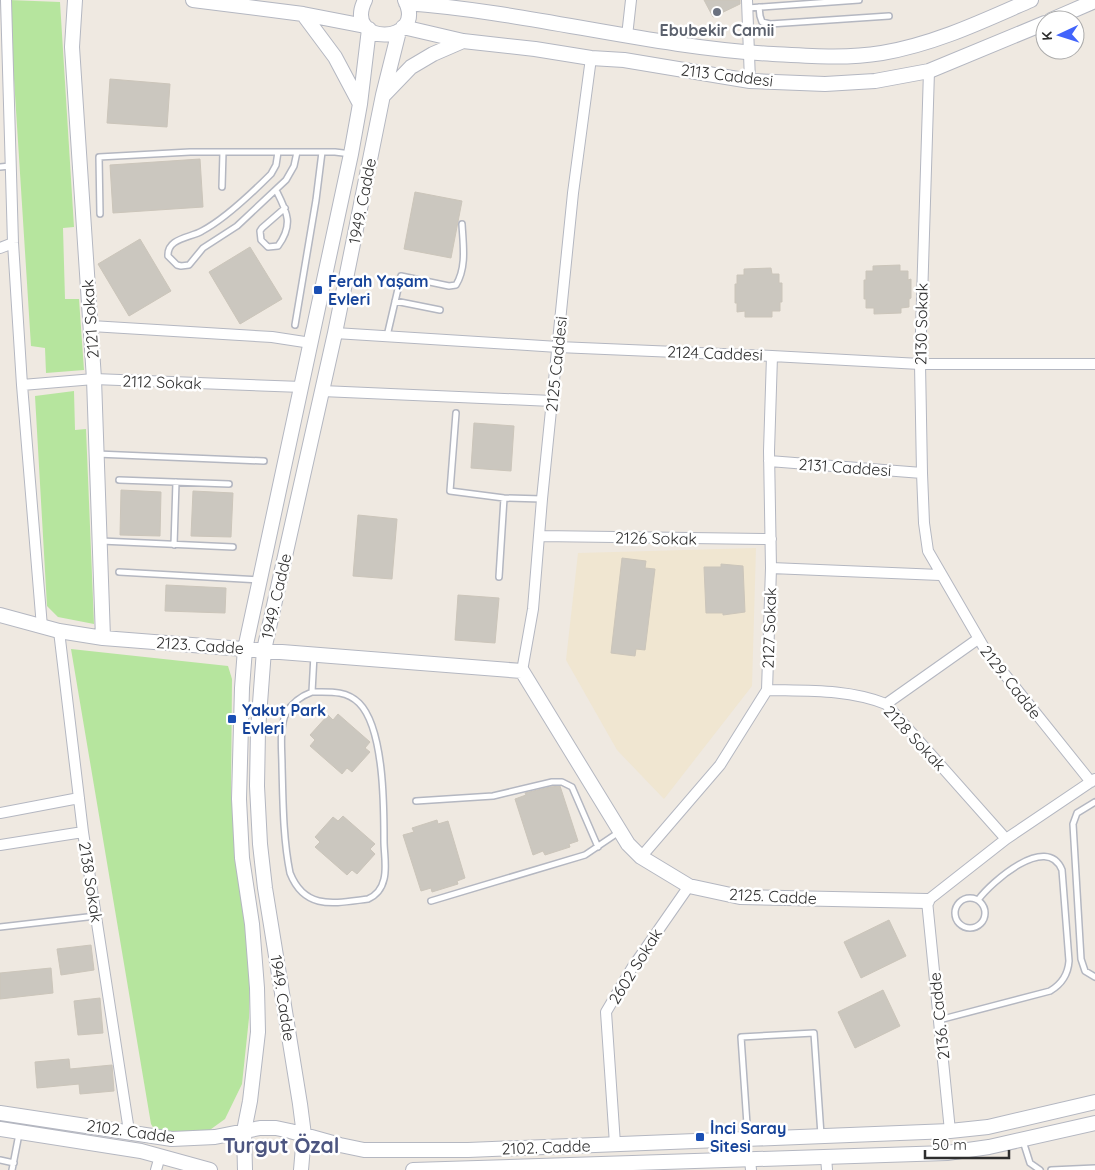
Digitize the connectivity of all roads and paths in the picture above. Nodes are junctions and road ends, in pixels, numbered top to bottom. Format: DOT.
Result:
graph roads {
  1 [pos="6,0"];
  2 [pos="75,0"];
  3 [pos="193,0"];
  4 [pos="365,0"];
  5 [pos="631,0"];
  6 [pos="859,0"];
  7 [pos="1032,0"];
  8 [pos="405,1"];
  9 [pos="1095,1"];
  10 [pos="446,3"];
  11 [pos="747,4"];
  12 [pos="759,7"];
  13 [pos="1074,10"];
  14 [pos="303,14"];
  15 [pos="889,16"];
  16 [pos="1035,26"];
  17 [pos="367,27"];
  18 [pos="401,29"];
  19 [pos="627,36"];
  20 [pos="463,41"];
  21 [pos="749,52"];
  22 [pos="591,58"];
  23 [pos="929,71"];
  24 [pos="750,80"];
  25 [pos="4,88"];
  26 [pos="384,95"];
  27 [pos="360,104"];
  28 [pos="223,152"];
  29 [pos="278,152"];
  30 [pos="297,152"];
  31 [pos="322,152"];
  32 [pos="352,154"];
  33 [pos="11,166"];
  34 [pos="0,167"];
  35 [pos="222,188"];
  36 [pos="276,190"];
  37 [pos="285,208"];
  38 [pos="100,214"];
  39 [pos="462,224"];
  40 [pos="13,243"];
  41 [pos="0,248"];
  42 [pos="395,301"];
  43 [pos="440,310"];
  44 [pos="295,324"];
  45 [pos="91,326"];
  46 [pos="335,333"];
  47 [pos="387,336"];
  48 [pos="312,344"];
  49 [pos="558,347"];
  50 [pos="772,356"];
  51 [pos="920,364"];
  52 [pos="1095,364"];
  53 [pos="94,379"];
  54 [pos="22,385"];
  55 [pos="302,387"];
  56 [pos="322,390"];
  57 [pos="552,401"];
  58 [pos="456,413"];
  59 [pos="97,454"];
  60 [pos="264,461"];
  61 [pos="769,461"];
  62 [pos="922,473"];
  63 [pos="119,480"];
  64 [pos="176,482"];
  65 [pos="229,484"];
  66 [pos="504,498"];
  67 [pos="542,499"];
  68 [pos="540,536"];
  69 [pos="771,539"];
  70 [pos="100,541"];
  71 [pos="174,544"];
  72 [pos="233,547"];
  73 [pos="771,568"];
  74 [pos="119,572"];
  75 [pos="940,575"];
  76 [pos="499,577"];
  77 [pos="260,580"];
  78 [pos="0,615"];
  79 [pos="42,627"];
  80 [pos="59,631"];
  81 [pos="103,638"];
  82 [pos="978,639"];
  83 [pos="245,649"];
  84 [pos="264,650"];
  85 [pos="314,654"];
  86 [pos="522,671"];
  87 [pos="767,690"];
  88 [pos="312,692"];
  89 [pos="886,704"];
  90 [pos="1093,781"];
  91 [pos="79,798"];
  92 [pos="416,801"];
  93 [pos="1095,802"];
  94 [pos="0,813"];
  95 [pos="619,831"];
  96 [pos="83,832"];
  97 [pos="1006,839"];
  98 [pos="0,845"];
  99 [pos="598,847"];
  100 [pos="641,857"];
  101 [pos="689,886"];
  102 [pos="978,900"];
  103 [pos="431,901"];
  104 [pos="927,901"];
  105 [pos="97,916"];
  106 [pos="0,927"];
  107 [pos="1095,977"];
  108 [pos="939,1020"];
  109 [pos="1095,1102"];
  110 [pos="0,1113"];
  111 [pos="1095,1123"];
  112 [pos="0,1129"];
  113 [pos="129,1131"];
  114 [pos="244,1131"];
  115 [pos="950,1131"];
  116 [pos="19,1132"];
  117 [pos="304,1135"];
  118 [pos="821,1136"];
  119 [pos="748,1139"];
  120 [pos="1023,1140"];
  121 [pos="615,1144"];
  122 [pos="160,1156"];
  123 [pos="0,1160"];
  124 [pos="14,1163"];
  125 [pos="827,1164"];
  126 [pos="750,1165"];
  127 [pos="1095,1168"];
  128 [pos="12,1170"];
  129 [pos="156,1170"];
  130 [pos="210,1170"];
  131 [pos="245,1170"];
  132 [pos="301,1170"];
  133 [pos="413,1170"];
  134 [pos="1040,1170"];
  135 [pos="1051,1170"];
  1 -- 25 [label="street"];
  2 -- 45 [label="street, 2121 Sokak"];
  3 -- 14 [label="street"];
  4 -- 17 [label="street, 1949. Cadde"];
  5 -- 19 [label="street"];
  6 -- 12 [label="lane"];
  7 -- 21 [label="street, 2113 Caddesi"];
  8 -- 10 [label="street, 2113 Caddesi"];
  8 -- 18 [label="street, 1949. Cadde"];
  9 -- 13 [label="street"];
  10 -- 19 [label="street, 2113 Caddesi"];
  11 -- 12 [label="lane"];
  11 -- 21 [label="street"];
  12 -- 15 [label="lane"];
  14 -- 17 [label="street, 2113 Caddesi"];
  14 -- 27 [label="street"];
  16 -- 23 [label="street, 2113 Caddesi"];
  17 -- 18 [label="street, 2113 Caddesi"];
  17 -- 27 [label="street, 1949. Cadde"];
  18 -- 20 [label="street, 2113 Caddesi"];
  18 -- 26 [label="street, 1949. Cadde"];
  19 -- 21 [label="street, 2113 Caddesi"];
  20 -- 22 [label="street, 2113 Caddesi"];
  20 -- 26 [label="street"];
  21 -- 24 [label="street"];
  22 -- 24 [label="street, 2113 Caddesi"];
  22 -- 49 [label="street, 2125 Caddesi"];
  23 -- 24 [label="street, 2113 Caddesi"];
  23 -- 51 [label="street, 2130 Sokak"];
  25 -- 33 [label="street"];
  26 -- 46 [label="street, 1949. Cadde"];
  27 -- 32 [label="street, 1949. Cadde"];
  28 -- 29 [label="lane"];
  28 -- 35 [label="lane"];
  28 -- 38 [label="lane"];
  29 -- 30 [label="lane"];
  29 -- 36 [label="lane"];
  30 -- 31 [label="lane"];
  30 -- 36 [label="lane"];
  31 -- 32 [label="lane"];
  31 -- 44 [label="lane"];
  32 -- 48 [label="street, 1949. Cadde"];
  33 -- 34 [label="lane"];
  33 -- 40 [label="street"];
  36 -- 37 [label="lane"];
  37 -- 37 [label="lane"];
  39 -- 42 [label="lane"];
  40 -- 41 [label="street"];
  40 -- 54 [label="street"];
  42 -- 43 [label="lane"];
  42 -- 47 [label="lane"];
  45 -- 48 [label="street"];
  45 -- 53 [label="street, 2121 Sokak"];
  46 -- 47 [label="street, 2124 Caddesi"];
  46 -- 56 [label="street, 1949. Cadde"];
  47 -- 49 [label="street, 2124 Caddesi"];
  48 -- 55 [label="street, 1949. Cadde"];
  49 -- 50 [label="street, 2124 Caddesi"];
  49 -- 57 [label="street, 2125 Caddesi"];
  50 -- 51 [label="street, 2124 Caddesi"];
  50 -- 61 [label="street, 2127 Sokak"];
  51 -- 52 [label="street, 2124 Caddesi"];
  51 -- 62 [label="street, 2130 Sokak"];
  53 -- 54 [label="street, 2112 Sokak"];
  53 -- 55 [label="street, 2112 Sokak"];
  53 -- 59 [label="street, 2121 Sokak"];
  54 -- 79 [label="street"];
  55 -- 77 [label="street, 1949. Cadde"];
  56 -- 57 [label="street"];
  56 -- 84 [label="street, 1949. Cadde"];
  57 -- 67 [label="street, 2125 Caddesi"];
  58 -- 66 [label="lane"];
  59 -- 60 [label="lane"];
  59 -- 70 [label="street, 2121 Sokak"];
  61 -- 62 [label="street, 2131 Caddesi"];
  61 -- 69 [label="street, 2127 Sokak"];
  62 -- 75 [label="street, 2130 Sokak"];
  63 -- 64 [label="lane"];
  64 -- 65 [label="lane"];
  64 -- 71 [label="lane"];
  66 -- 67 [label="lane"];
  66 -- 76 [label="lane"];
  67 -- 68 [label="street, 2125 Caddesi"];
  68 -- 69 [label="street, 2126 Sokak"];
  68 -- 86 [label="street, 2125 Caddesi"];
  69 -- 73 [label="street, 2127 Sokak"];
  70 -- 71 [label="lane"];
  70 -- 81 [label="street, 2121 Sokak"];
  71 -- 72 [label="lane"];
  73 -- 75 [label="street"];
  73 -- 87 [label="street, 2127 Sokak"];
  74 -- 77 [label="lane"];
  75 -- 82 [label="street, 2129. Cadde"];
  77 -- 83 [label="street, 1949. Cadde"];
  78 -- 79 [label="street, 2123. Cadde"];
  79 -- 80 [label="street, 2123. Cadde"];
  80 -- 81 [label="street, 2123. Cadde"];
  80 -- 91 [label="street, 2138 Sokak"];
  81 -- 83 [label="street, 2123. Cadde"];
  82 -- 89 [label="street"];
  82 -- 90 [label="street, 2129. Cadde"];
  83 -- 84 [label="street, 2123. Cadde"];
  83 -- 114 [label="street, 1949. Cadde"];
  84 -- 85 [label="street, 2123. Cadde"];
  84 -- 117 [label="street, 1949. Cadde"];
  85 -- 86 [label="street, 2123. Cadde"];
  85 -- 88 [label="lane"];
  86 -- 95 [label="street, 2125. Cadde"];
  87 -- 89 [label="street, 2128 Sokak"];
  87 -- 100 [label="street, 2127 Sokak"];
  88 -- 88 [label="lane"];
  89 -- 97 [label="street, 2128 Sokak"];
  90 -- 97 [label="street"];
  91 -- 94 [label="street"];
  91 -- 96 [label="street, 2138 Sokak"];
  92 -- 99 [label="lane"];
  93 -- 107 [label="lane"];
  95 -- 99 [label="lane"];
  95 -- 100 [label="street, 2125. Cadde"];
  96 -- 98 [label="street"];
  96 -- 105 [label="street, 2138 Sokak"];
  97 -- 104 [label="street"];
  99 -- 103 [label="lane"];
  100 -- 101 [label="street, 2125. Cadde"];
  101 -- 104 [label="street, 2125. Cadde"];
  101 -- 121 [label="street, 2602 Sokak"];
  102 -- 102 [label="lane"];
  102 -- 108 [label="lane"];
  104 -- 108 [label="street, 2136. Cadde"];
  105 -- 106 [label="lane"];
  105 -- 113 [label="street, 2138 Sokak"];
  108 -- 115 [label="street, 2136. Cadde"];
  109 -- 115 [label="street, 2102. Cadde"];
  110 -- 113 [label="street, 2102. Cadde"];
  111 -- 120 [label="street, 2102. Cadde"];
  112 -- 116 [label="street, 2102. Cadde"];
  113 -- 114 [label="street, 2102. Cadde"];
  114 -- 117 [label="street, 2102. Cadde"];
  114 -- 131 [label="street, 1949. Cadde"];
  115 -- 118 [label="street, 2102. Cadde"];
  116 -- 122 [label="street, 2102. Cadde"];
  116 -- 124 [label="lane"];
  117 -- 121 [label="street, 2102. Cadde"];
  117 -- 132 [label="street, 1949. Cadde"];
  118 -- 119 [label="street, 2102. Cadde"];
  118 -- 119 [label="lane"];
  119 -- 121 [label="street, 2102. Cadde"];
  120 -- 125 [label="street, 2102. Cadde"];
  120 -- 134 [label="lane"];
  122 -- 129 [label="street"];
  122 -- 130 [label="street, 2102. Cadde"];
  123 -- 124 [label="lane"];
  124 -- 128 [label="lane"];
  125 -- 126 [label="street, 2102. Cadde"];
  126 -- 133 [label="street, 2102. Cadde"];
  127 -- 135 [label="lane"];
}
